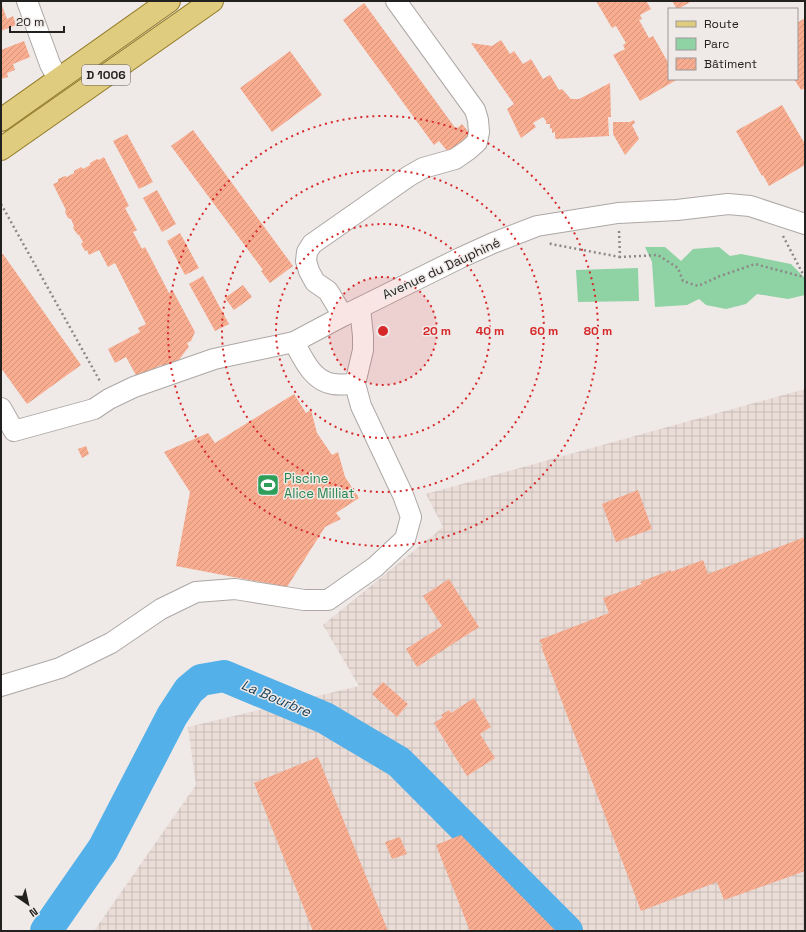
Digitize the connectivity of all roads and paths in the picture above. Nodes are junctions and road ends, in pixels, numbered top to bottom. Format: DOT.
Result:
graph roads {
  1 [pos="27,1"];
  2 [pos="169,1"];
  3 [pos="212,1"];
  4 [pos="396,1"];
  5 [pos="58,79"];
  6 [pos="1,120"];
  7 [pos="1,149"];
  8 [pos="1,204"];
  9 [pos="618,213"];
  10 [pos="771,213"];
  11 [pos="805,224"];
  12 [pos="537,226"];
  13 [pos="620,257"];
  14 [pos="805,278"];
  15 [pos="352,312"];
  16 [pos="294,342"];
  17 [pos="355,384"];
  18 [pos="102,404"];
  19 [pos="1,408"];
  20 [pos="1,686"];
  1 -- 5 [label="street"];
  2 -- 5 [label="main road, D 1006"];
  3 -- 7 [label="main road, D 1006"];
  4 -- 15 [label="street"];
  5 -- 6 [label="main road, D 1006"];
  8 -- 18 [label="path"];
  9 -- 10 [label="street, Avenue du Dauphiné"];
  9 -- 12 [label="street, Avenue du Dauphiné"];
  9 -- 13 [label="path"];
  10 -- 11 [label="street, Avenue du Dauphiné"];
  10 -- 14 [label="path"];
  12 -- 13 [label="path"];
  12 -- 15 [label="street, Avenue du Dauphiné"];
  13 -- 14 [label="path"];
  15 -- 16 [label="street, Avenue du Dauphiné"];
  15 -- 17 [label="street"];
  16 -- 17 [label="street"];
  16 -- 18 [label="street, Avenue du Dauphiné"];
  17 -- 20 [label="street"];
  18 -- 19 [label="street, Avenue du Dauphiné"];
}
